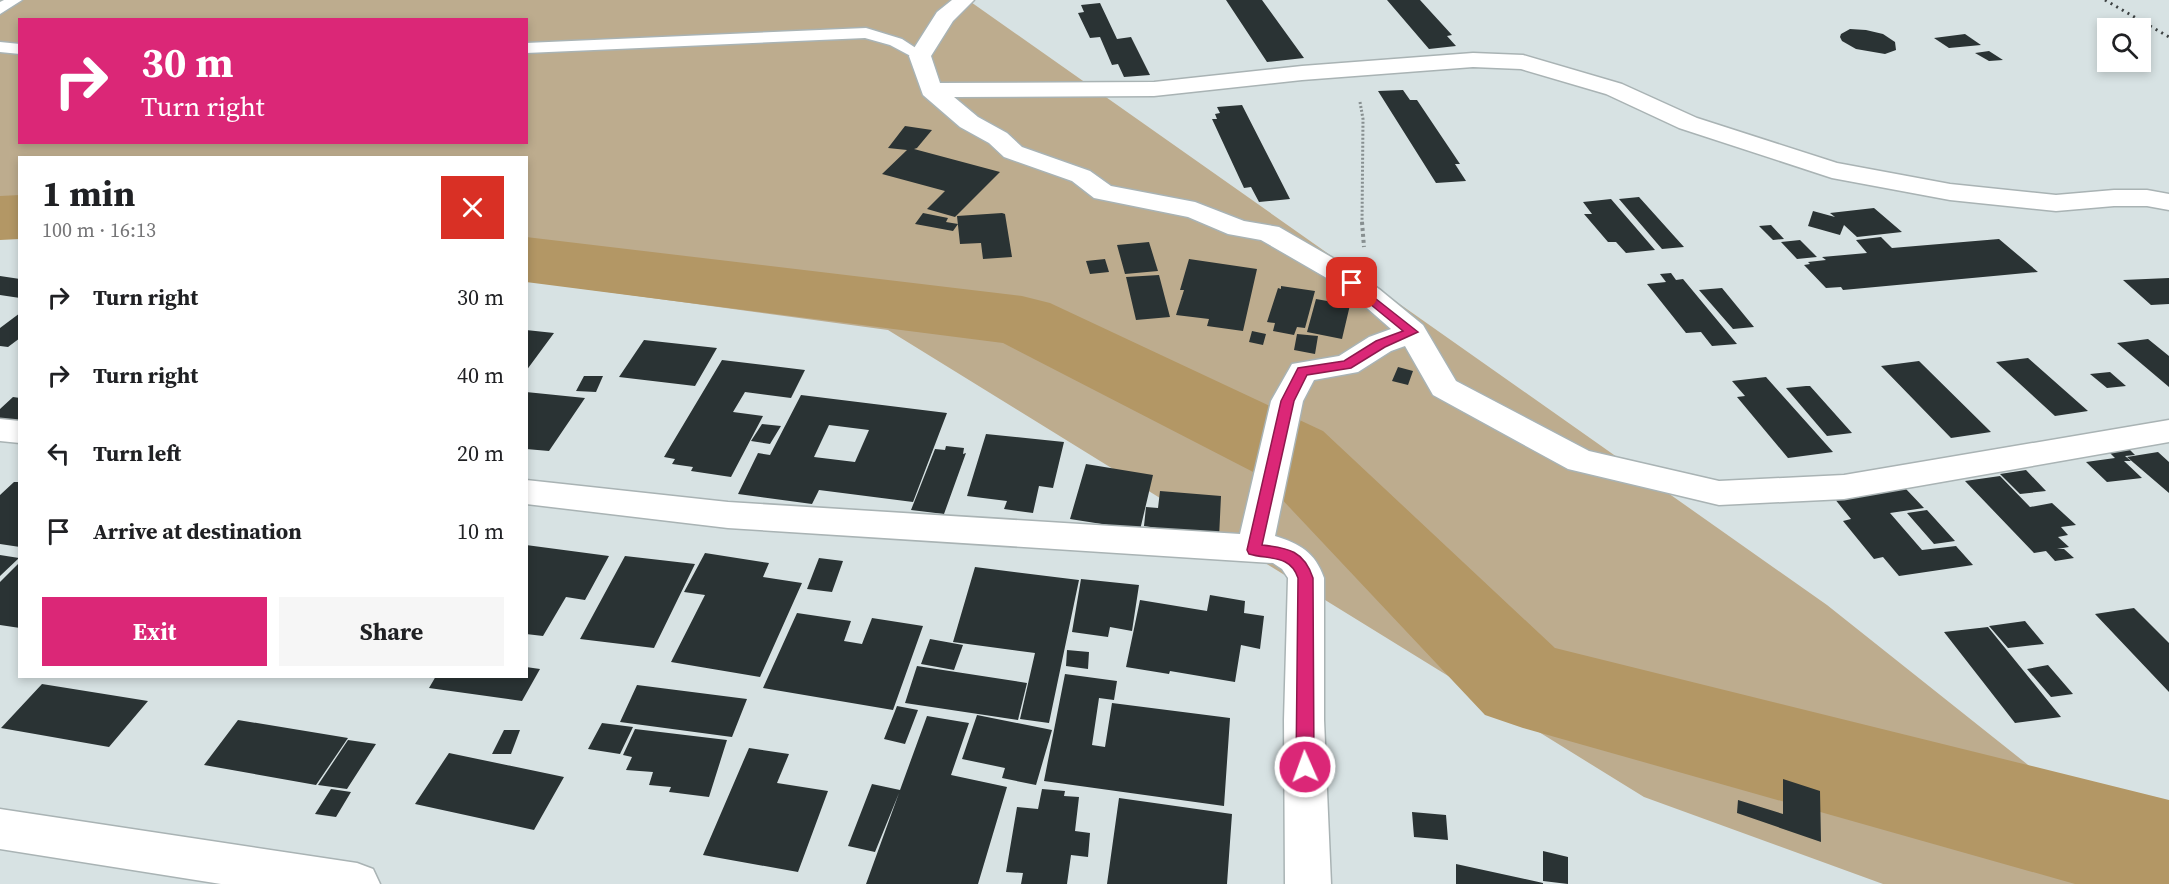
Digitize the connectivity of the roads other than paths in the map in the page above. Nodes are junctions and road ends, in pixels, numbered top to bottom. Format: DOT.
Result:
graph roads {
  1 [pos="14,0"];
  2 [pos="964,0"];
  3 [pos="946,8"];
  4 [pos="0,9"];
  5 [pos="0,47"];
  6 [pos="528,48"];
  7 [pos="18,49"];
  8 [pos="920,56"];
  9 [pos="931,90"];
  10 [pos="2169,202"];
  11 [pos="1412,332"];
  12 [pos="0,430"];
  13 [pos="2169,431"];
  14 [pos="18,432"];
  15 [pos="528,492"];
  16 [pos="1255,548"];
  17 [pos="0,828"];
  18 [pos="357,884"];
  19 [pos="1308,884"];
  1 -- 4 [label="lane"];
  2 -- 3 [label="street"];
  3 -- 8 [label="street"];
  5 -- 7 [label="lane"];
  6 -- 8 [label="lane"];
  8 -- 9 [label="street"];
  9 -- 10 [label="street"];
  9 -- 11 [label="street"];
  11 -- 13 [label="street"];
  11 -- 16 [label="street"];
  12 -- 14 [label="street"];
  15 -- 16 [label="street"];
  16 -- 19 [label="street"];
  17 -- 18 [label="street"];
}
